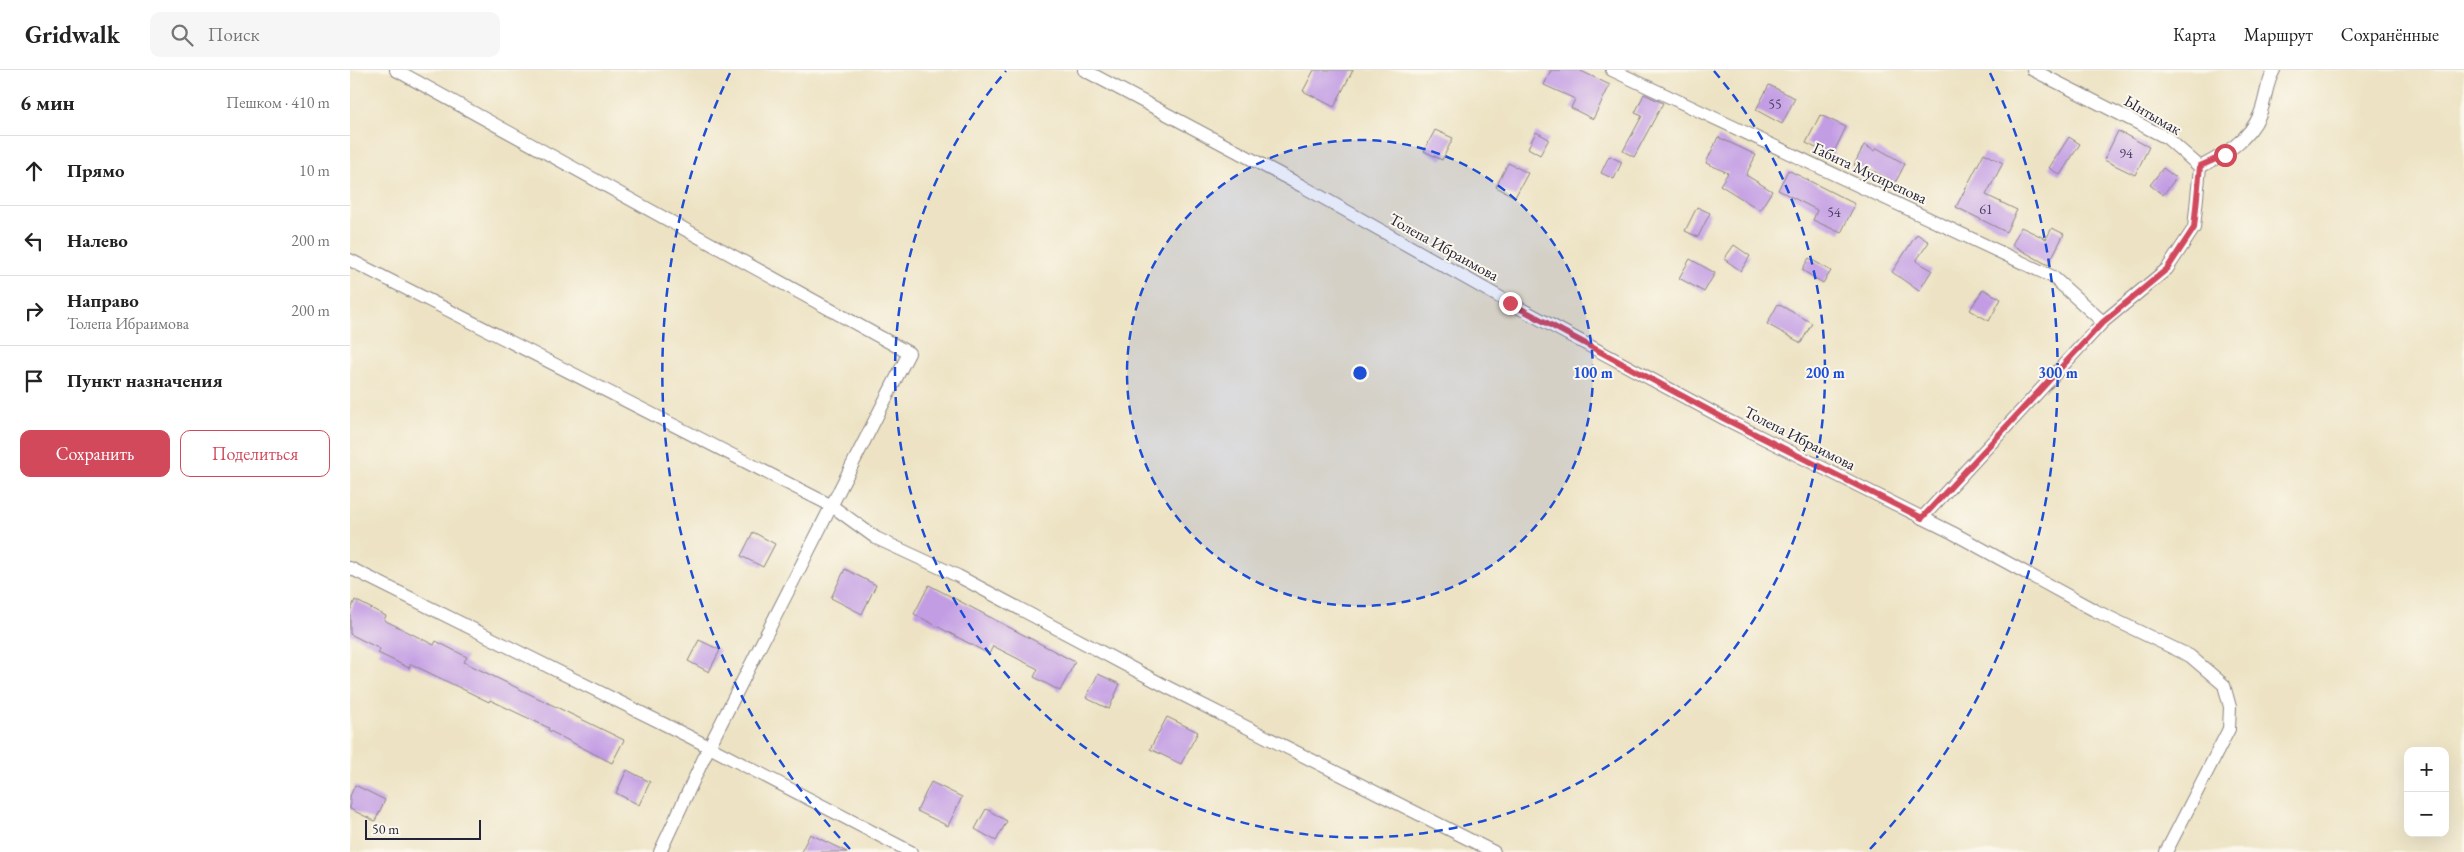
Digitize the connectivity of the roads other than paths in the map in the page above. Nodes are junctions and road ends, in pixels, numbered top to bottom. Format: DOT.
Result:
graph roads {
  1 [pos="396,70"];
  2 [pos="1084,70"];
  3 [pos="2033,70"];
  4 [pos="2274,70"];
  5 [pos="1619,72"];
  6 [pos="2200,166"];
  7 [pos="350,260"];
  8 [pos="2103,322"];
  9 [pos="1941,500"];
  10 [pos="832,506"];
  11 [pos="1922,518"];
  12 [pos="1941,526"];
  13 [pos="350,568"];
  14 [pos="709,747"];
  15 [pos="660,852"];
  16 [pos="911,852"];
  17 [pos="1494,852"];
  18 [pos="2166,852"];
  1 -- 10 [label="street"];
  2 -- 11 [label="street, Толепа Ибраимова"];
  3 -- 6 [label="street, Ынтымак"];
  4 -- 6 [label="street"];
  5 -- 8 [label="street, Габита Мусирепова"];
  6 -- 8 [label="street"];
  7 -- 10 [label="street"];
  8 -- 9 [label="street"];
  9 -- 11 [label="street"];
  9 -- 12 [label="street"];
  10 -- 14 [label="street"];
  10 -- 17 [label="street"];
  11 -- 12 [label="street, Толепа Ибраимова"];
  12 -- 18 [label="street, Толепа Ибраимова"];
  13 -- 14 [label="street"];
  14 -- 15 [label="street"];
  14 -- 16 [label="street"];
}
